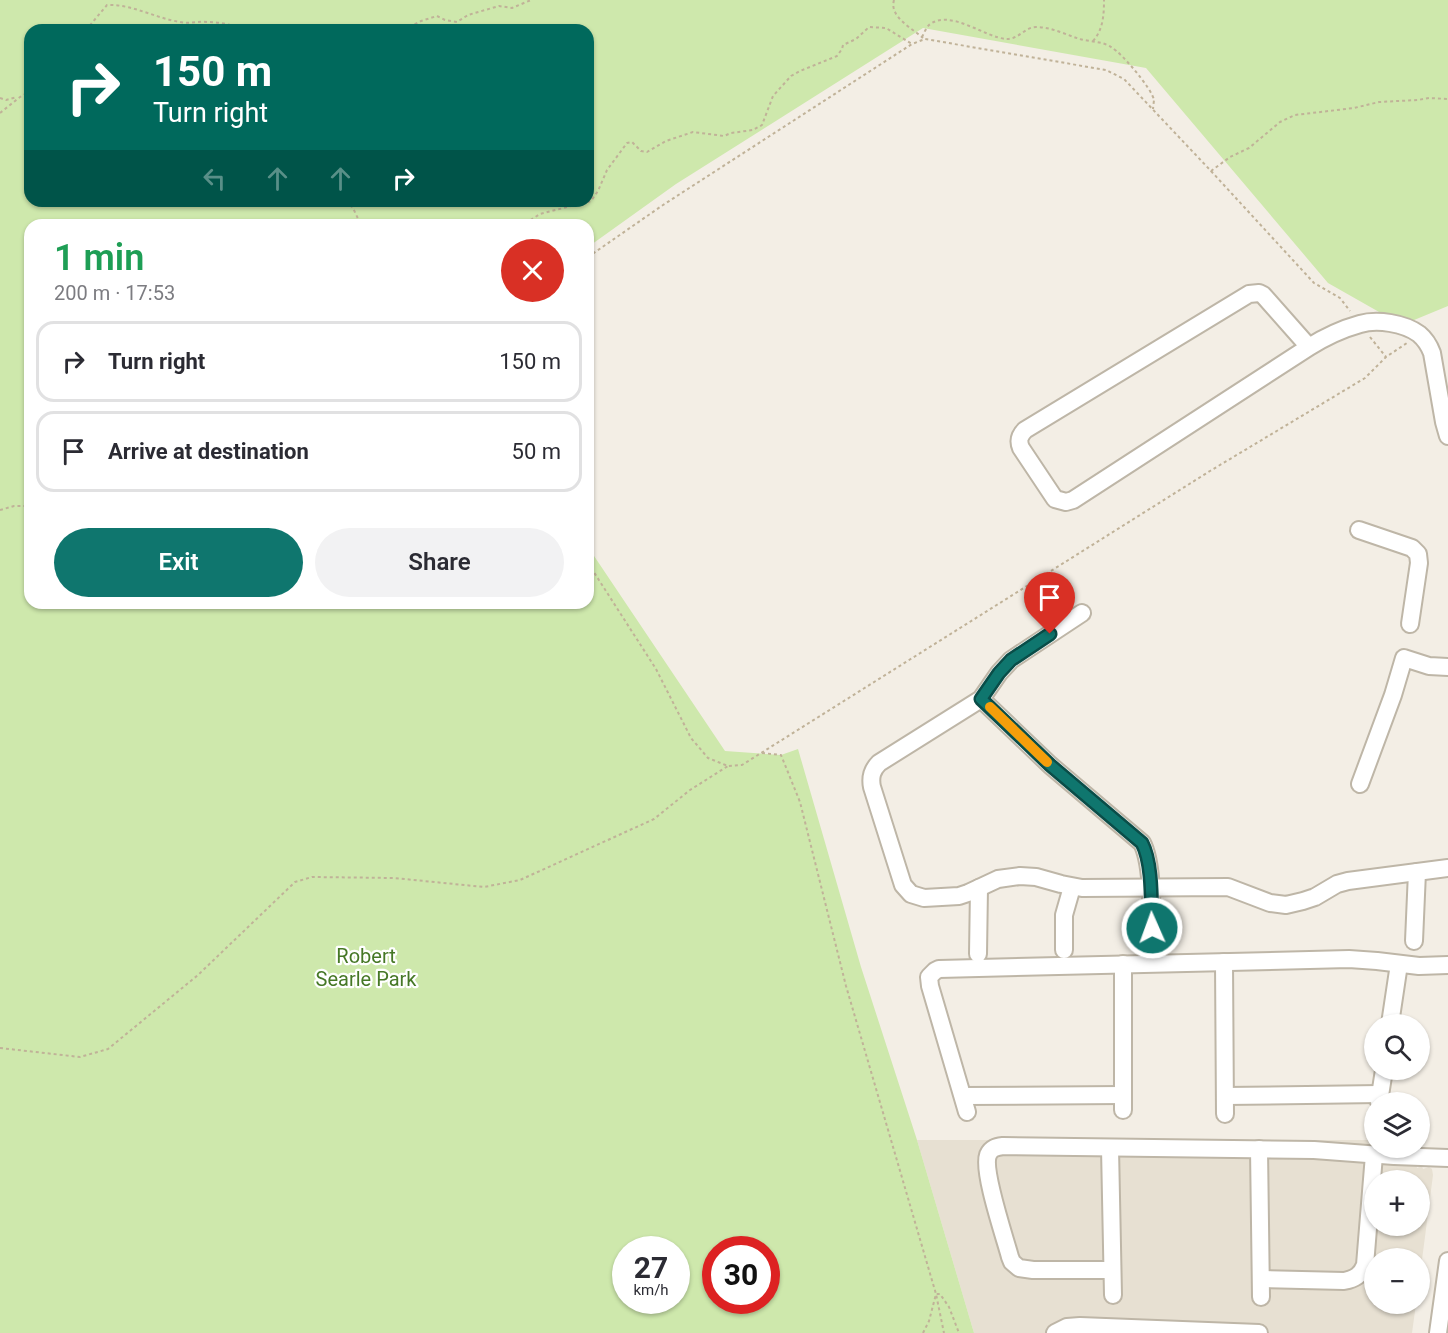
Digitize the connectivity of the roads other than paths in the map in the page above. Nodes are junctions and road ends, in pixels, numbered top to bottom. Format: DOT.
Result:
graph roads {
  1 [pos="1309,347"];
  2 [pos="1448,436"];
  3 [pos="1359,530"];
  4 [pos="1082,613"];
  5 [pos="1410,624"];
  6 [pos="1448,667"];
  7 [pos="981,699"];
  8 [pos="1360,784"];
  9 [pos="1448,868"];
  10 [pos="1417,872"];
  11 [pos="1072,887"];
  12 [pos="1150,887"];
  13 [pos="979,888"];
  14 [pos="1414,941"];
  15 [pos="1152,948"];
  16 [pos="1064,950"];
  17 [pos="978,954"];
  18 [pos="1224,962"];
  19 [pos="1123,964"];
  20 [pos="1399,964"];
  21 [pos="1448,965"];
  22 [pos="1392,1014"];
  23 [pos="1225,1096"];
  24 [pos="1364,1098"];
  25 [pos="1225,1114"];
  26 [pos="1110,1149"];
  27 [pos="1259,1149"];
  28 [pos="1364,1154"];
  29 [pos="1430,1157"];
  30 [pos="1374,1158"];
  31 [pos="1448,1158"];
  32 [pos="1448,1261"];
  33 [pos="1112,1270"];
  34 [pos="1261,1279"];
  35 [pos="1113,1295"];
  36 [pos="1261,1297"];
  37 [pos="1055,1333"];
  38 [pos="1259,1333"];
  39 [pos="1438,1333"];
  1 -- 1 [label="street"];
  1 -- 2 [label="street"];
  3 -- 5 [label="street"];
  4 -- 7 [label="street"];
  6 -- 8 [label="street"];
  7 -- 12 [label="street"];
  7 -- 13 [label="street"];
  9 -- 10 [label="street"];
  10 -- 12 [label="street"];
  10 -- 14 [label="street"];
  11 -- 12 [label="street"];
  11 -- 13 [label="street"];
  11 -- 16 [label="street"];
  12 -- 15 [label="street"];
  13 -- 17 [label="street"];
  18 -- 19 [label="street"];
  18 -- 20 [label="street"];
  18 -- 23 [label="street"];
  19 -- 19 [label="street"];
  20 -- 21 [label="street"];
  20 -- 22 [label="street"];
  23 -- 24 [label="street"];
  23 -- 25 [label="street"];
  26 -- 27 [label="street"];
  26 -- 33 [label="street"];
  26 -- 33 [label="street"];
  27 -- 28 [label="street"];
  27 -- 34 [label="street"];
  29 -- 31 [label="street"];
  30 -- 34 [label="street"];
  32 -- 39 [label="street"];
  33 -- 35 [label="street"];
  34 -- 36 [label="street"];
  37 -- 38 [label="street"];
}
